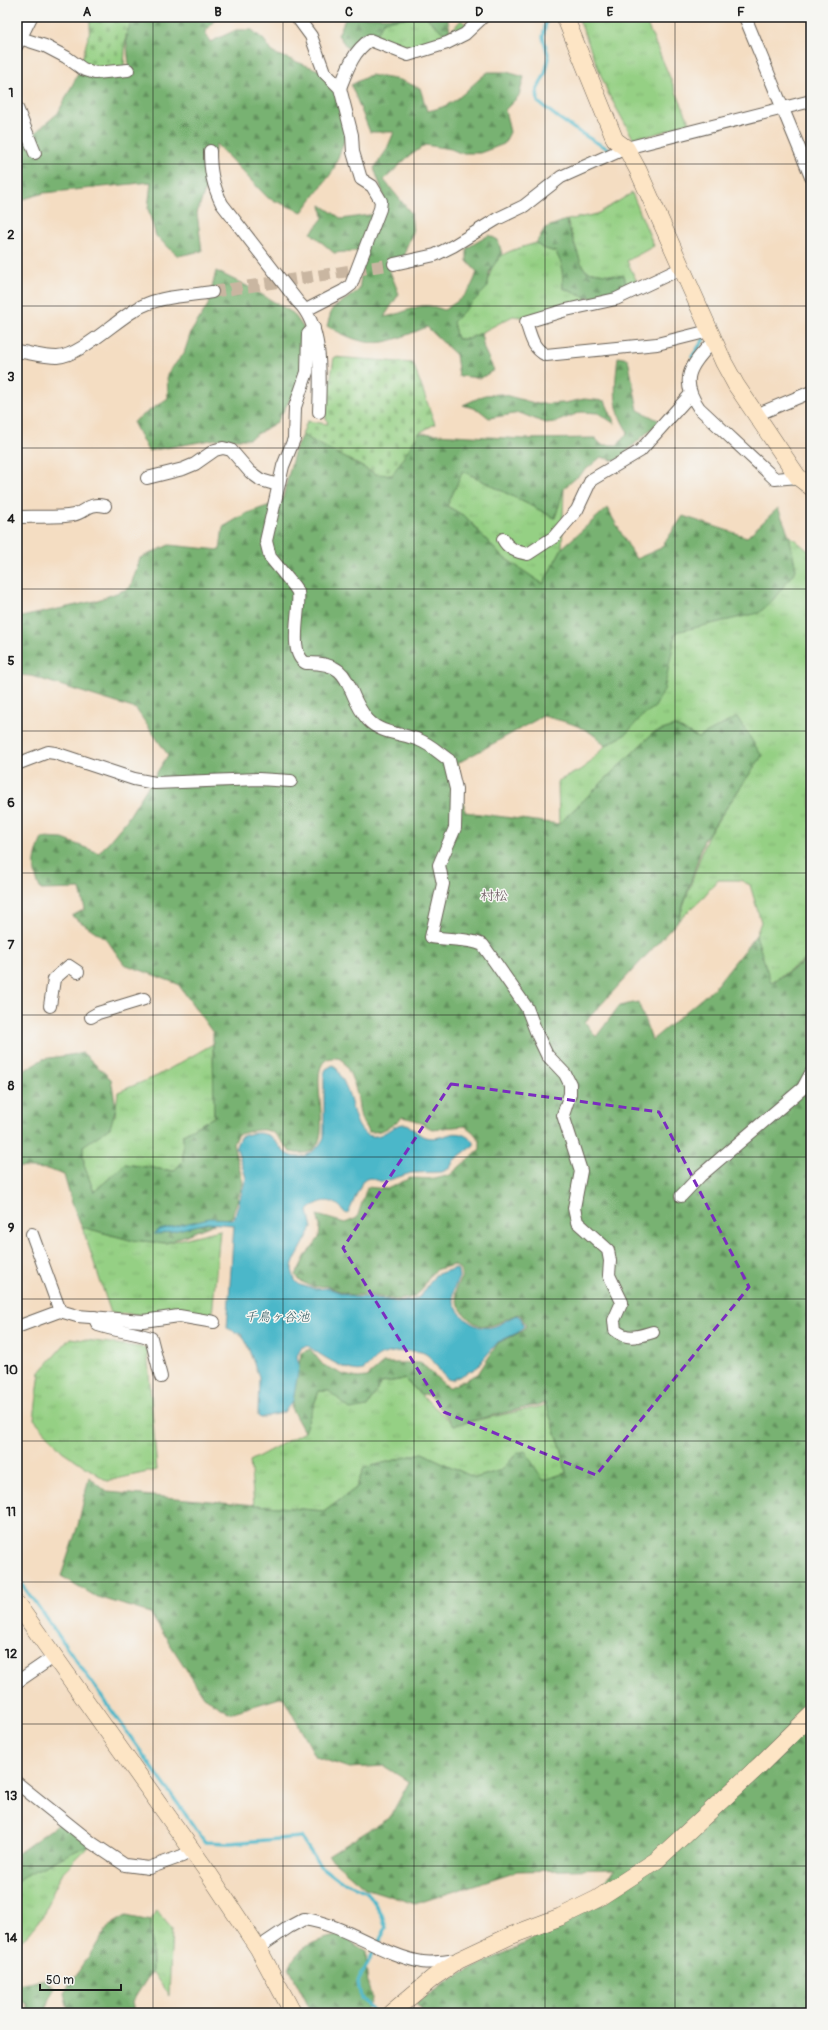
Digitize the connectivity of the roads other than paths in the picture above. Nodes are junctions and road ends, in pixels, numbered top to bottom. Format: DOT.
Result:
graph roads {
  1 [pos="31,17"];
  2 [pos="297,17"];
  3 [pos="483,17"];
  4 [pos="565,17"];
  5 [pos="745,17"];
  6 [pos="19,41"];
  7 [pos="128,70"];
  8 [pos="340,88"];
  9 [pos="811,101"];
  10 [pos="17,108"];
  11 [pos="782,108"];
  12 [pos="626,148"];
  13 [pos="210,151"];
  14 [pos="35,153"];
  15 [pos="811,177"];
  16 [pos="394,264"];
  17 [pos="682,268"];
  18 [pos="212,292"];
  19 [pos="306,310"];
  20 [pos="314,328"];
  21 [pos="711,336"];
  22 [pos="17,351"];
  23 [pos="811,392"];
  24 [pos="690,395"];
  25 [pos="319,412"];
  26 [pos="756,415"];
  27 [pos="798,477"];
  28 [pos="147,478"];
  29 [pos="278,485"];
  30 [pos="811,487"];
  31 [pos="105,506"];
  32 [pos="17,517"];
  33 [pos="503,539"];
  34 [pos="17,764"];
  35 [pos="291,781"];
  36 [pos="78,972"];
  37 [pos="144,999"];
  38 [pos="50,1006"];
  39 [pos="91,1017"];
  40 [pos="811,1073"];
  41 [pos="681,1196"];
  42 [pos="32,1234"];
  43 [pos="60,1311"];
  44 [pos="94,1317"];
  45 [pos="214,1322"];
  46 [pos="17,1327"];
  47 [pos="653,1332"];
  48 [pos="161,1377"];
  49 [pos="17,1604"];
  50 [pos="55,1656"];
  51 [pos="17,1682"];
  52 [pos="811,1716"];
  53 [pos="17,1783"];
  54 [pos="192,1850"];
  55 [pos="258,1948"];
  56 [pos="459,1960"];
  57 [pos="293,2013"];
  58 [pos="391,2013"];
  1 -- 6 [label="street"];
  2 -- 8 [label="street"];
  3 -- 8 [label="street"];
  4 -- 12 [label="street"];
  5 -- 11 [label="street"];
  6 -- 7 [label="street"];
  8 -- 19 [label="street"];
  9 -- 11 [label="street"];
  10 -- 14 [label="street"];
  11 -- 12 [label="street"];
  11 -- 15 [label="street"];
  12 -- 16 [label="street"];
  12 -- 17 [label="street"];
  13 -- 19 [label="street"];
  17 -- 21 [label="street"];
  17 -- 21 [label="street"];
  18 -- 22 [label="street"];
  19 -- 20 [label="street"];
  20 -- 25 [label="street"];
  20 -- 29 [label="street"];
  21 -- 24 [label="street"];
  21 -- 26 [label="street"];
  23 -- 26 [label="street"];
  24 -- 27 [label="street"];
  24 -- 33 [label="street"];
  26 -- 27 [label="street"];
  27 -- 30 [label="street"];
  28 -- 29 [label="street"];
  29 -- 47 [label="street"];
  31 -- 32 [label="street"];
  34 -- 35 [label="street"];
  36 -- 38 [label="street"];
  37 -- 39 [label="street"];
  40 -- 41 [label="street"];
  42 -- 43 [label="street"];
  43 -- 44 [label="street"];
  43 -- 46 [label="street"];
  44 -- 45 [label="street"];
  44 -- 48 [label="street"];
  49 -- 50 [label="street"];
  50 -- 51 [label="street"];
  50 -- 54 [label="street"];
  52 -- 56 [label="street"];
  53 -- 54 [label="street"];
  54 -- 55 [label="street"];
  55 -- 56 [label="street"];
  55 -- 57 [label="street"];
  56 -- 58 [label="street"];
}
